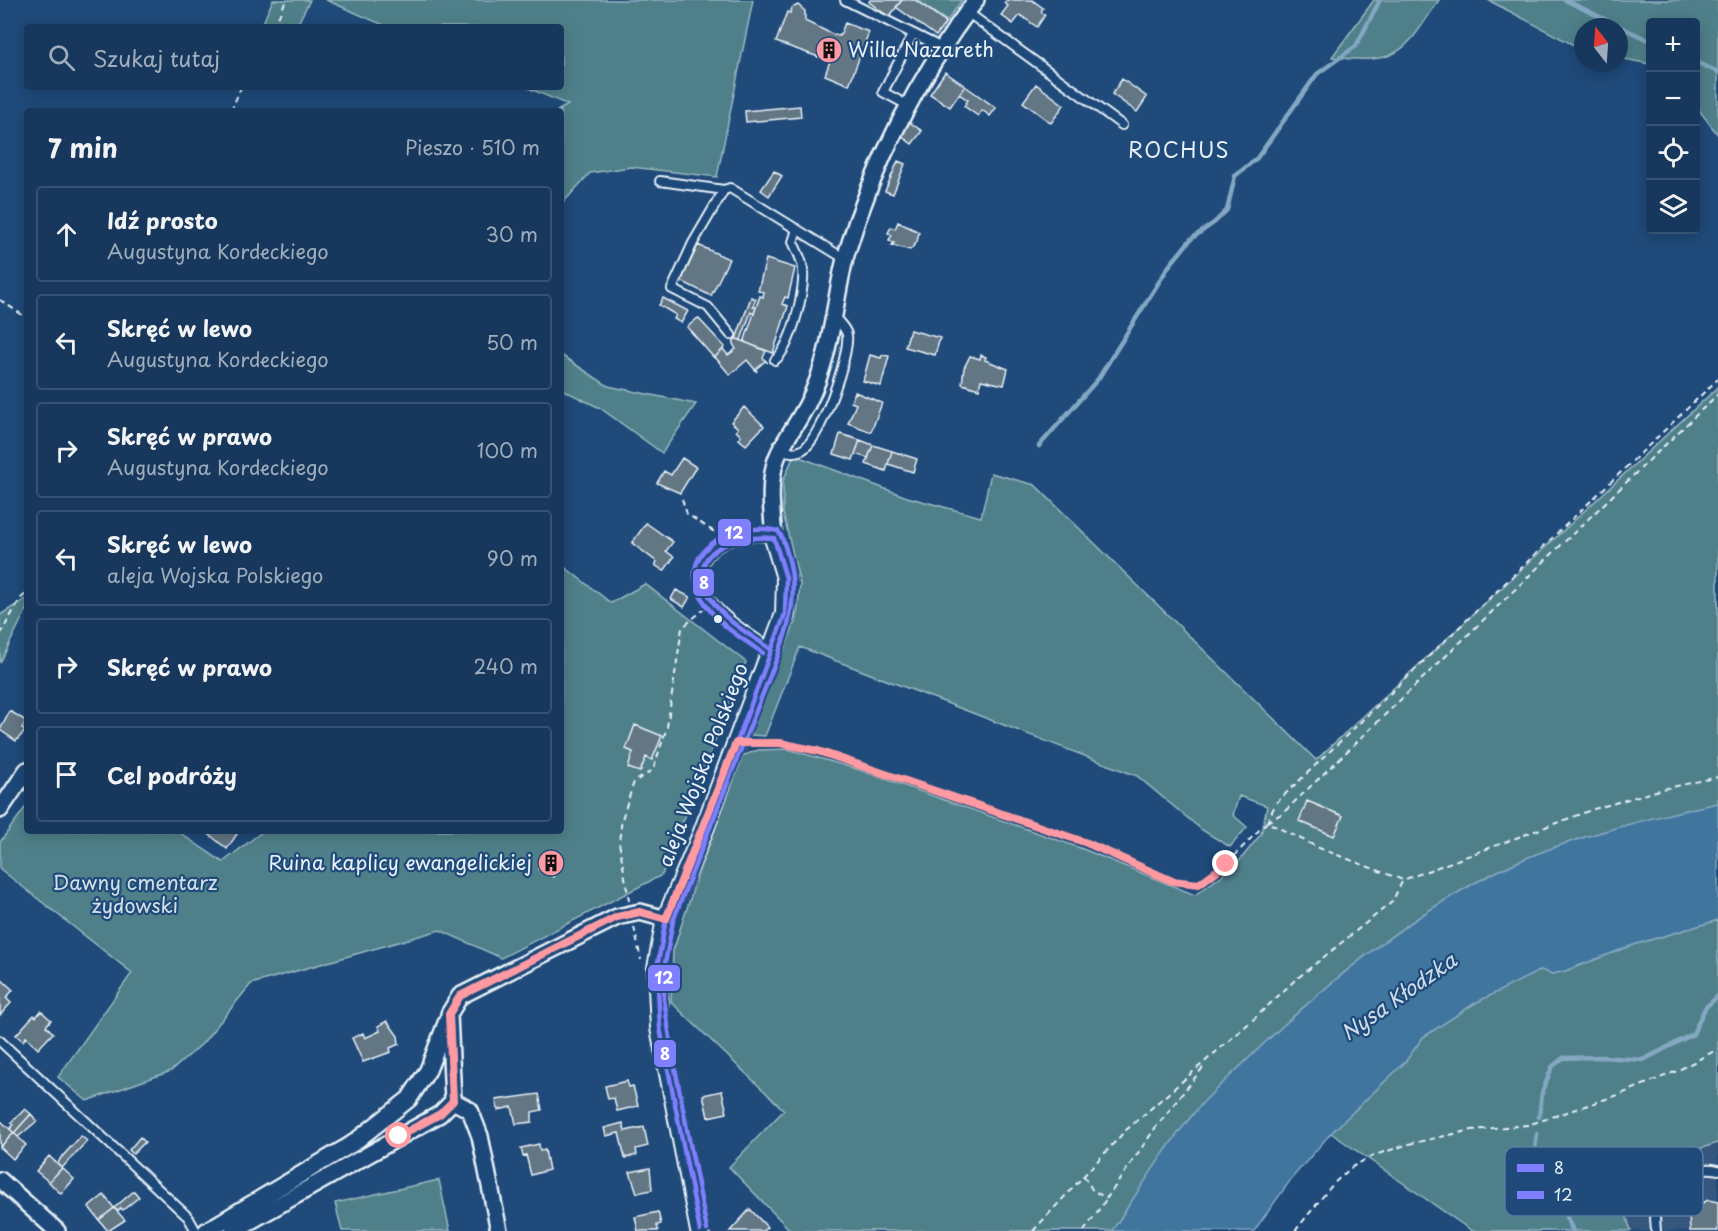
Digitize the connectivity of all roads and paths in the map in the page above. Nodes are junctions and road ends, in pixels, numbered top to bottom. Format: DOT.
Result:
graph roads {
  1 [pos="286,0"];
  2 [pos="845,0"];
  3 [pos="972,6"];
  4 [pos="275,24"];
  5 [pos="912,36"];
  6 [pos="942,48"];
  7 [pos="240,90"];
  8 [pos="909,106"];
  9 [pos="232,108"];
  10 [pos="1122,125"];
  11 [pos="660,181"];
  12 [pos="724,190"];
  13 [pos="797,229"];
  14 [pos="845,259"];
  15 [pos="0,300"];
  16 [pos="833,315"];
  17 [pos="24,316"];
  18 [pos="731,335"];
  19 [pos="775,360"];
  20 [pos="1718,379"];
  21 [pos="1718,394"];
  22 [pos="780,449"];
  23 [pos="682,499"];
  24 [pos="718,534"];
  25 [pos="774,537"];
  26 [pos="24,595"];
  27 [pos="712,602"];
  28 [pos="0,635"];
  29 [pos="772,650"];
  30 [pos="736,743"];
  31 [pos="24,774"];
  32 [pos="1718,777"];
  33 [pos="0,810"];
  34 [pos="1267,822"];
  35 [pos="1403,880"];
  36 [pos="631,912"];
  37 [pos="666,919"];
  38 [pos="449,1014"];
  39 [pos="0,1041"];
  40 [pos="1718,1049"];
  41 [pos="1209,1060"];
  42 [pos="453,1101"];
  43 [pos="1718,1170"];
  44 [pos="1703,1171"];
  45 [pos="1084,1176"];
  46 [pos="0,1180"];
  47 [pos="1107,1198"];
  48 [pos="1655,1216"];
  49 [pos="57,1231"];
  50 [pos="196,1231"];
  51 [pos="206,1231"];
  52 [pos="233,1231"];
  53 [pos="499,1231"];
  54 [pos="700,1231"];
  55 [pos="1033,1231"];
  56 [pos="1084,1231"];
  57 [pos="1295,1231"];
  58 [pos="1656,1231"];
  1 -- 4 [label="path"];
  2 -- 5 [label="lane"];
  3 -- 6 [label="street, aleja Wojska Polskiego"];
  3 -- 10 [label="lane"];
  5 -- 6 [label="lane"];
  5 -- 8 [label="lane"];
  6 -- 8 [label="street, aleja Wojska Polskiego"];
  7 -- 9 [label="path"];
  8 -- 14 [label="street, aleja Wojska Polskiego"];
  11 -- 12 [label="lane"];
  12 -- 13 [label="lane"];
  12 -- 18 [label="lane"];
  13 -- 14 [label="lane"];
  13 -- 19 [label="lane"];
  14 -- 16 [label="street, aleja Wojska Polskiego"];
  15 -- 17 [label="path"];
  16 -- 22 [label="street, aleja Wojska Polskiego"];
  16 -- 22 [label="lane"];
  20 -- 34 [label="path"];
  21 -- 34 [label="path"];
  22 -- 25 [label="street, aleja Wojska Polskiego"];
  23 -- 24 [label="path"];
  25 -- 27 [label="lane"];
  25 -- 29 [label="street, aleja Wojska Polskiego"];
  26 -- 28 [label="path"];
  27 -- 29 [label="lane"];
  27 -- 36 [label="path"];
  29 -- 30 [label="street, aleja Wojska Polskiego"];
  30 -- 34 [label="path"];
  30 -- 37 [label="street, aleja Wojska Polskiego"];
  31 -- 33 [label="street"];
  32 -- 35 [label="path"];
  34 -- 35 [label="path"];
  35 -- 41 [label="path"];
  36 -- 37 [label="street"];
  36 -- 38 [label="street"];
  37 -- 54 [label="street, aleja Wojska Polskiego"];
  38 -- 42 [label="street"];
  38 -- 51 [label="street"];
  39 -- 50 [label="lane"];
  40 -- 57 [label="path"];
  41 -- 45 [label="path"];
  41 -- 47 [label="path"];
  42 -- 52 [label="street"];
  42 -- 53 [label="street"];
  43 -- 44 [label="lane"];
  45 -- 47 [label="path"];
  45 -- 55 [label="path"];
  46 -- 49 [label="street"];
  47 -- 56 [label="path"];
  48 -- 58 [label="lane"];
}
